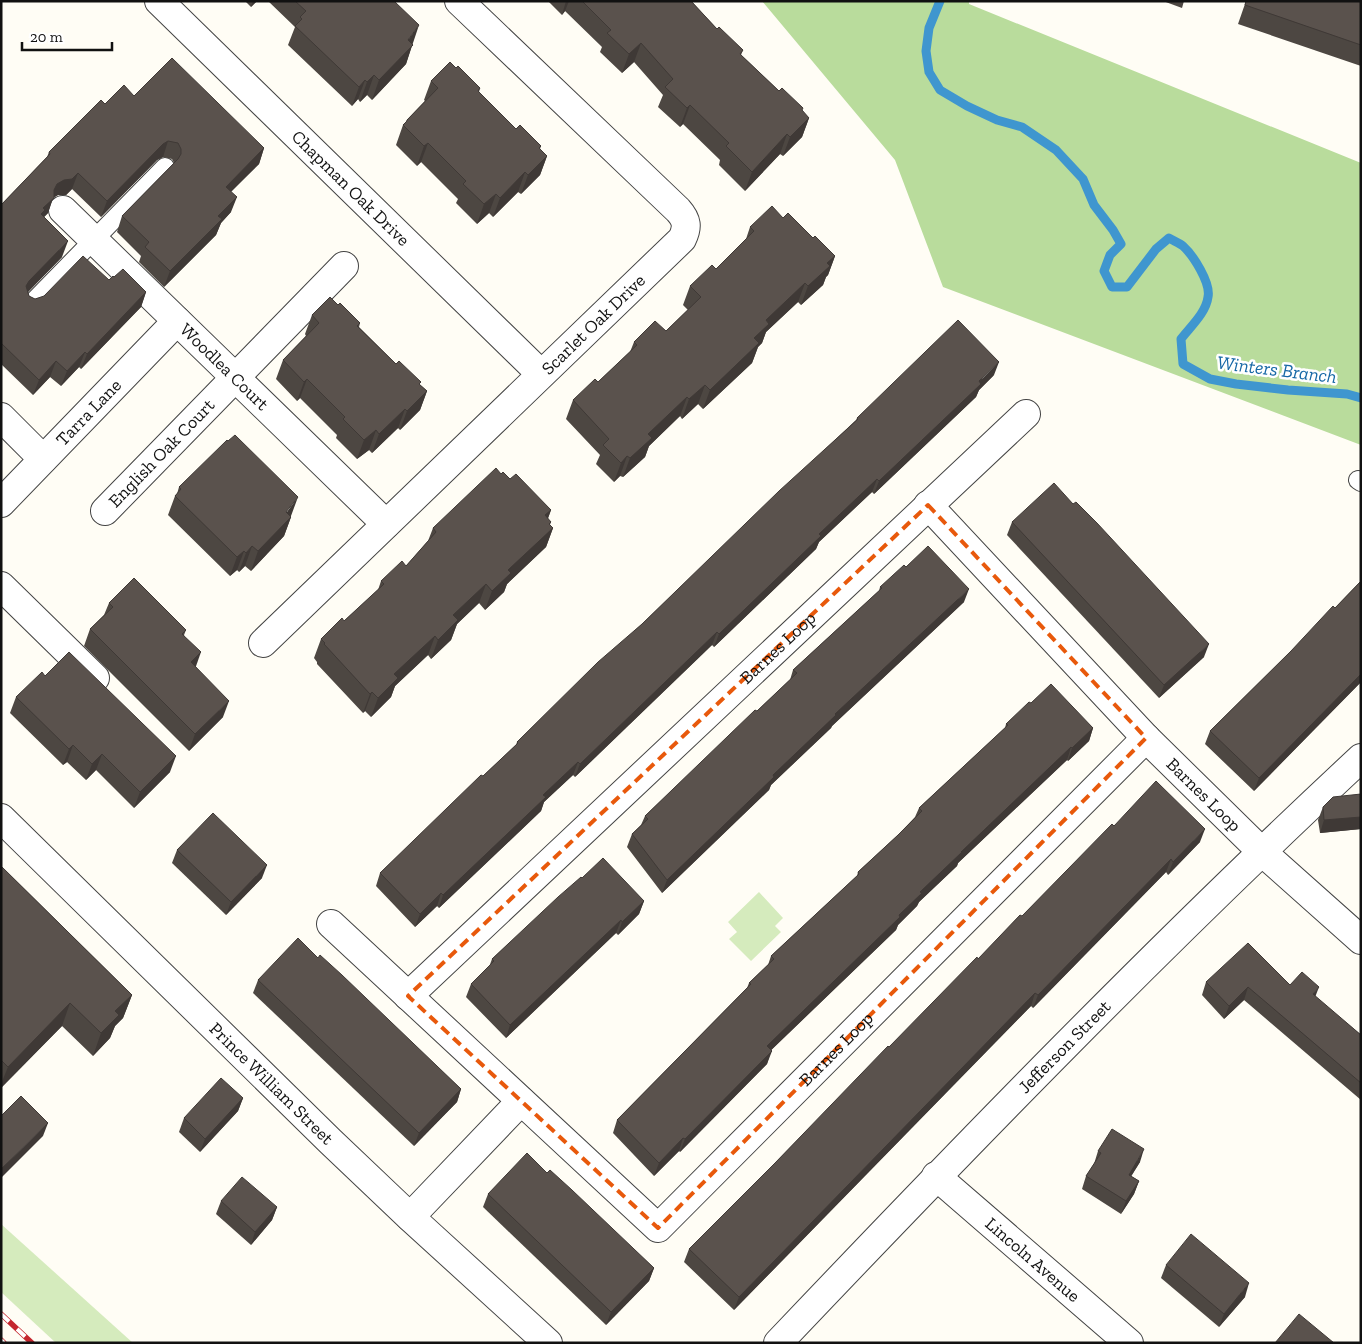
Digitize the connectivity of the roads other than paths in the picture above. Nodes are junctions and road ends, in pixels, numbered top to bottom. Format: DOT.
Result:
graph roads {
  1 [pos="159,1"];
  2 [pos="459,1"];
  3 [pos="165,167"];
  4 [pos="63,210"];
  5 [pos="94,240"];
  6 [pos="344,266"];
  7 [pos="31,304"];
  8 [pos="177,321"];
  9 [pos="542,374"];
  10 [pos="235,378"];
  11 [pos="1026,414"];
  12 [pos="1,417"];
  13 [pos="44,459"];
  14 [pos="1,503"];
  15 [pos="928,505"];
  16 [pos="105,511"];
  17 [pos="386,524"];
  18 [pos="1,586"];
  19 [pos="262,643"];
  20 [pos="113,696"];
  21 [pos="1146,738"];
  22 [pos="1361,758"];
  23 [pos="1,818"];
  24 [pos="1261,851"];
  25 [pos="331,924"];
  26 [pos="1361,940"];
  27 [pos="408,996"];
  28 [pos="521,1102"];
  29 [pos="936,1176"];
  30 [pos="410,1217"];
  31 [pos="548,1343"];
  32 [pos="778,1343"];
  33 [pos="1129,1343"];
  1 -- 9 [label="street, Chapman Oak Drive"];
  2 -- 9 [label="street, Scarlet Oak Drive"];
  3 -- 5 [label="lane"];
  4 -- 5 [label="street, Woodlea Court"];
  5 -- 7 [label="lane"];
  5 -- 8 [label="street, Woodlea Court"];
  6 -- 10 [label="street, English Oak Court"];
  8 -- 10 [label="street, Woodlea Court"];
  8 -- 13 [label="street, Tarra Lane"];
  9 -- 17 [label="street, Scarlet Oak Drive"];
  10 -- 16 [label="street, English Oak Court"];
  10 -- 17 [label="street, Woodlea Court"];
  11 -- 15 [label="street, Barnes Loop"];
  12 -- 13 [label="street"];
  13 -- 14 [label="street, Tarra Lane"];
  15 -- 21 [label="street, Barnes Loop"];
  15 -- 27 [label="street, Barnes Loop"];
  17 -- 19 [label="street, Scarlet Oak Drive"];
  18 -- 20 [label="street"];
  21 -- 24 [label="street, Barnes Loop"];
  21 -- 28 [label="street, Barnes Loop"];
  22 -- 24 [label="street, Jefferson Street"];
  23 -- 30 [label="street, Prince William Street"];
  24 -- 26 [label="street, Barnes Loop"];
  24 -- 29 [label="street, Jefferson Street"];
  25 -- 27 [label="street, Barnes Loop"];
  27 -- 28 [label="street, Barnes Loop"];
  28 -- 30 [label="street"];
  29 -- 32 [label="street, Jefferson Street"];
  29 -- 33 [label="street, Lincoln Avenue"];
  30 -- 31 [label="street, Prince William Street"];
}
